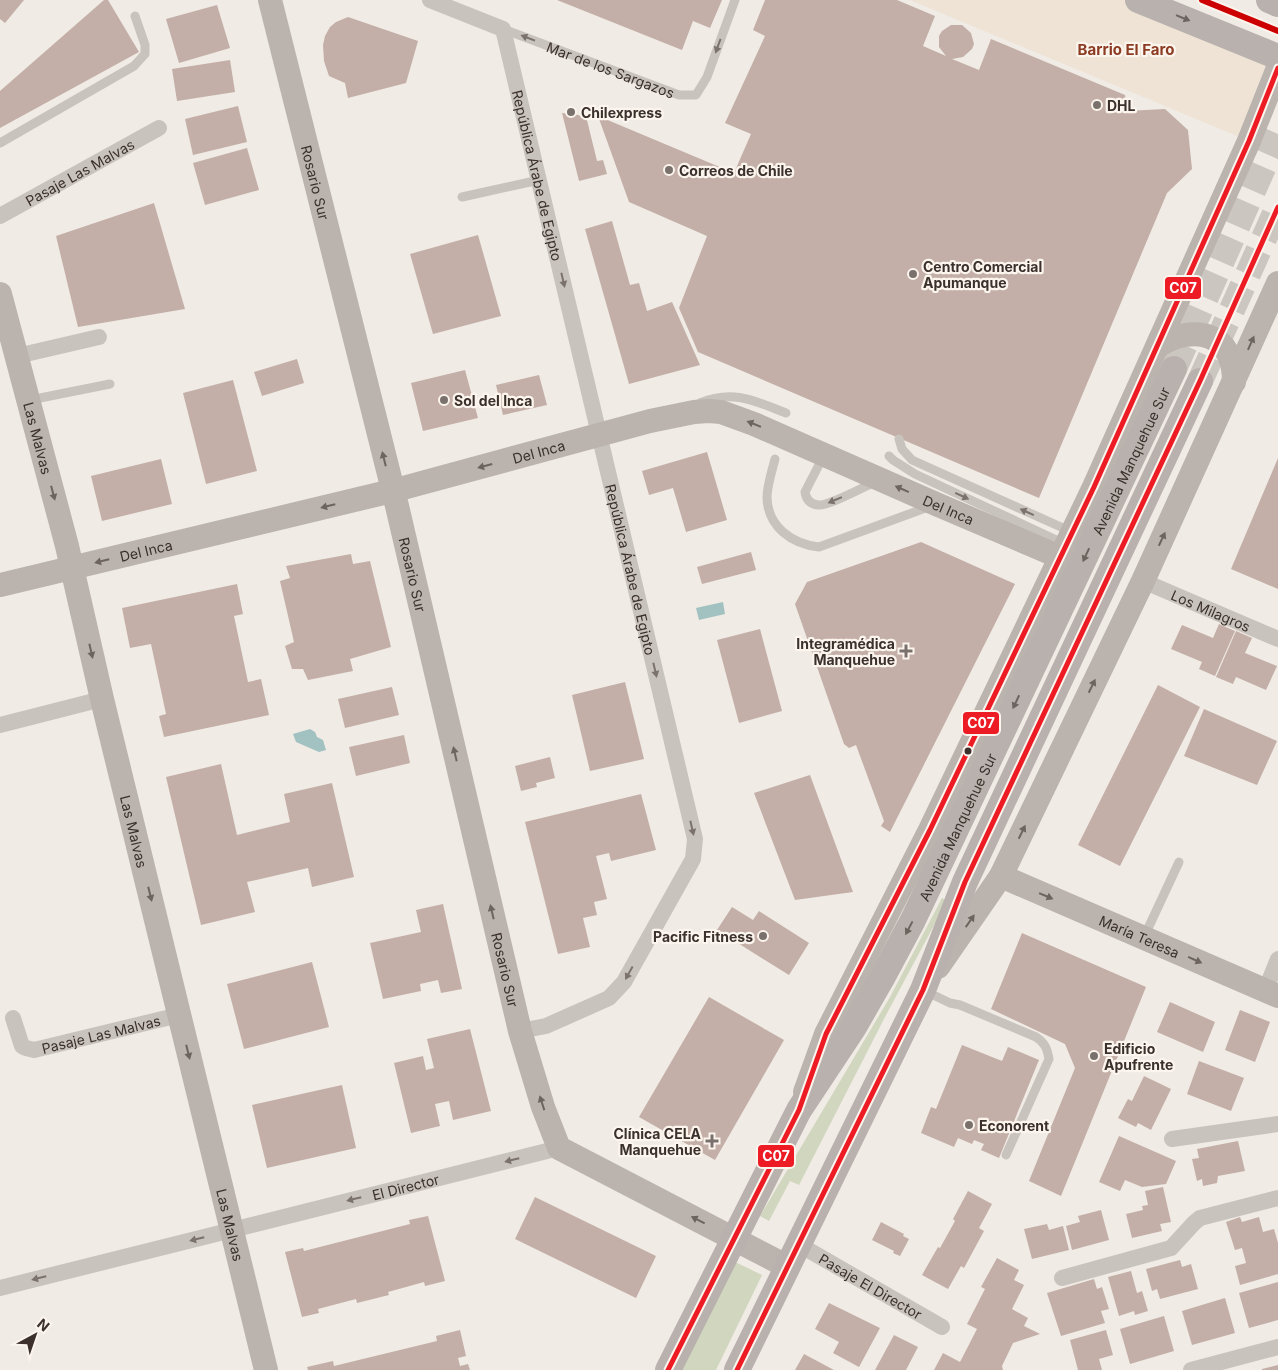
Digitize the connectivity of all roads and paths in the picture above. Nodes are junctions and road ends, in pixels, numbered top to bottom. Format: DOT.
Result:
graph roads {
  1 [pos="270,0"];
  2 [pos="430,0"];
  3 [pos="735,0"];
  4 [pos="1138,0"];
  5 [pos="1269,0"];
  6 [pos="1278,4"];
  7 [pos="135,16"];
  8 [pos="502,29"];
  9 [pos="1278,57"];
  10 [pos="1278,68"];
  11 [pos="160,128"];
  12 [pos="0,143"];
  13 [pos="540,180"];
  14 [pos="462,197"];
  15 [pos="0,216"];
  16 [pos="1278,283"];
  17 [pos="0,294"];
  18 [pos="99,338"];
  19 [pos="1158,346"];
  20 [pos="17,356"];
  21 [pos="1174,369"];
  22 [pos="1200,381"];
  23 [pos="1234,382"];
  24 [pos="110,384"];
  25 [pos="28,401"];
  26 [pos="786,413"];
  27 [pos="650,421"];
  28 [pos="600,435"];
  29 [pos="899,439"];
  30 [pos="824,455"];
  31 [pos="889,456"];
  32 [pos="775,459"];
  33 [pos="880,480"];
  34 [pos="392,491"];
  35 [pos="936,504"];
  36 [pos="1066,544"];
  37 [pos="72,568"];
  38 [pos="1142,581"];
  39 [pos="0,585"];
  40 [pos="1278,639"];
  41 [pos="102,699"];
  42 [pos="0,725"];
  43 [pos="1179,862"];
  44 [pos="1001,876"];
  45 [pos="1144,938"];
  46 [pos="1278,960"];
  47 [pos="922,990"];
  48 [pos="1271,993"];
  49 [pos="179,1015"];
  50 [pos="13,1018"];
  51 [pos="520,1031"];
  52 [pos="799,1110"];
  53 [pos="1278,1124"];
  54 [pos="1172,1139"];
  55 [pos="560,1148"];
  56 [pos="1006,1155"];
  57 [pos="1278,1198"];
  58 [pos="231,1230"];
  59 [pos="734,1239"];
  60 [pos="793,1256"];
  61 [pos="1062,1278"];
  62 [pos="0,1288"];
  63 [pos="942,1327"];
  64 [pos="1278,1347"];
  65 [pos="266,1370"];
  66 [pos="668,1370"];
  67 [pos="737,1370"];
  68 [pos="1191,1370"];
  34 -- 1 [label="street, Rosario Sur, one-way"];
  2 -- 8 [label="street, Mar de los Sargazos"];
  3 -- 8 [label="lane, Mar de los Sargazos, one-way"];
  4 -- 9 [label="main road, one-way"];
  5 -- 6 [label="main road"];
  7 -- 12 [label="lane"];
  8 -- 13 [label="street, República Árabe de Egipto"];
  10 -- 19 [label="street, Avenida Manquehue Sur"];
  11 -- 15 [label="street, Pasaje Las Malvas"];
  13 -- 14 [label="lane"];
  13 -- 28 [label="street, República Árabe de Egipto, one-way"];
  23 -- 16 [label="street, one-way"];
  17 -- 20 [label="street, Las Malvas"];
  18 -- 20 [label="street"];
  19 -- 23 [label="street"];
  19 -- 36 [label="street, Avenida Manquehue Sur"];
  20 -- 25 [label="street, Las Malvas"];
  21 -- 52 [label="main road, Avenida Manquehue Sur, one-way"];
  22 -- 47 [label="main road"];
  38 -- 23 [label="street, one-way"];
  24 -- 25 [label="lane"];
  25 -- 37 [label="street, Las Malvas, one-way"];
  26 -- 27 [label="lane"];
  27 -- 28 [label="street, Del Inca"];
  30 -- 27 [label="street, Del Inca, one-way"];
  28 -- 34 [label="street, Del Inca, one-way"];
  28 -- 51 [label="street, República Árabe de Egipto, one-way"];
  36 -- 29 [label="lane, one-way"];
  30 -- 33 [label="street, Del Inca"];
  33 -- 30 [label="lane, one-way"];
  31 -- 36 [label="lane, one-way"];
  32 -- 35 [label="lane"];
  35 -- 33 [label="street, Del Inca, one-way"];
  34 -- 37 [label="street, Del Inca, one-way"];
  51 -- 34 [label="street, Rosario Sur, one-way"];
  35 -- 36 [label="street, Del Inca"];
  36 -- 52 [label="street, Avenida Manquehue Sur"];
  37 -- 39 [label="street, Del Inca"];
  37 -- 41 [label="street, Las Malvas, one-way"];
  38 -- 40 [label="street, Los Milagros"];
  44 -- 38 [label="street, one-way"];
  41 -- 42 [label="street"];
  41 -- 49 [label="street, Las Malvas, one-way"];
  43 -- 45 [label="lane"];
  44 -- 45 [label="street, María Teresa, one-way"];
  47 -- 44 [label="street, one-way"];
  45 -- 48 [label="street, María Teresa, one-way"];
  46 -- 48 [label="street"];
  47 -- 56 [label="lane"];
  47 -- 60 [label="main road"];
  49 -- 50 [label="street, Pasaje Las Malvas"];
  49 -- 58 [label="street, Las Malvas, one-way"];
  55 -- 51 [label="street, Rosario Sur, one-way"];
  52 -- 59 [label="main road, Avenida Manquehue Sur"];
  53 -- 54 [label="street"];
  55 -- 58 [label="street, El Director, one-way"];
  59 -- 55 [label="street, one-way"];
  57 -- 61 [label="street"];
  58 -- 62 [label="street, El Director, one-way"];
  58 -- 65 [label="street, Las Malvas"];
  59 -- 60 [label="street"];
  59 -- 66 [label="main road, Avenida Manquehue Sur"];
  60 -- 63 [label="street, Pasaje El Director"];
  60 -- 67 [label="main road"];
  64 -- 68 [label="street"];
}
